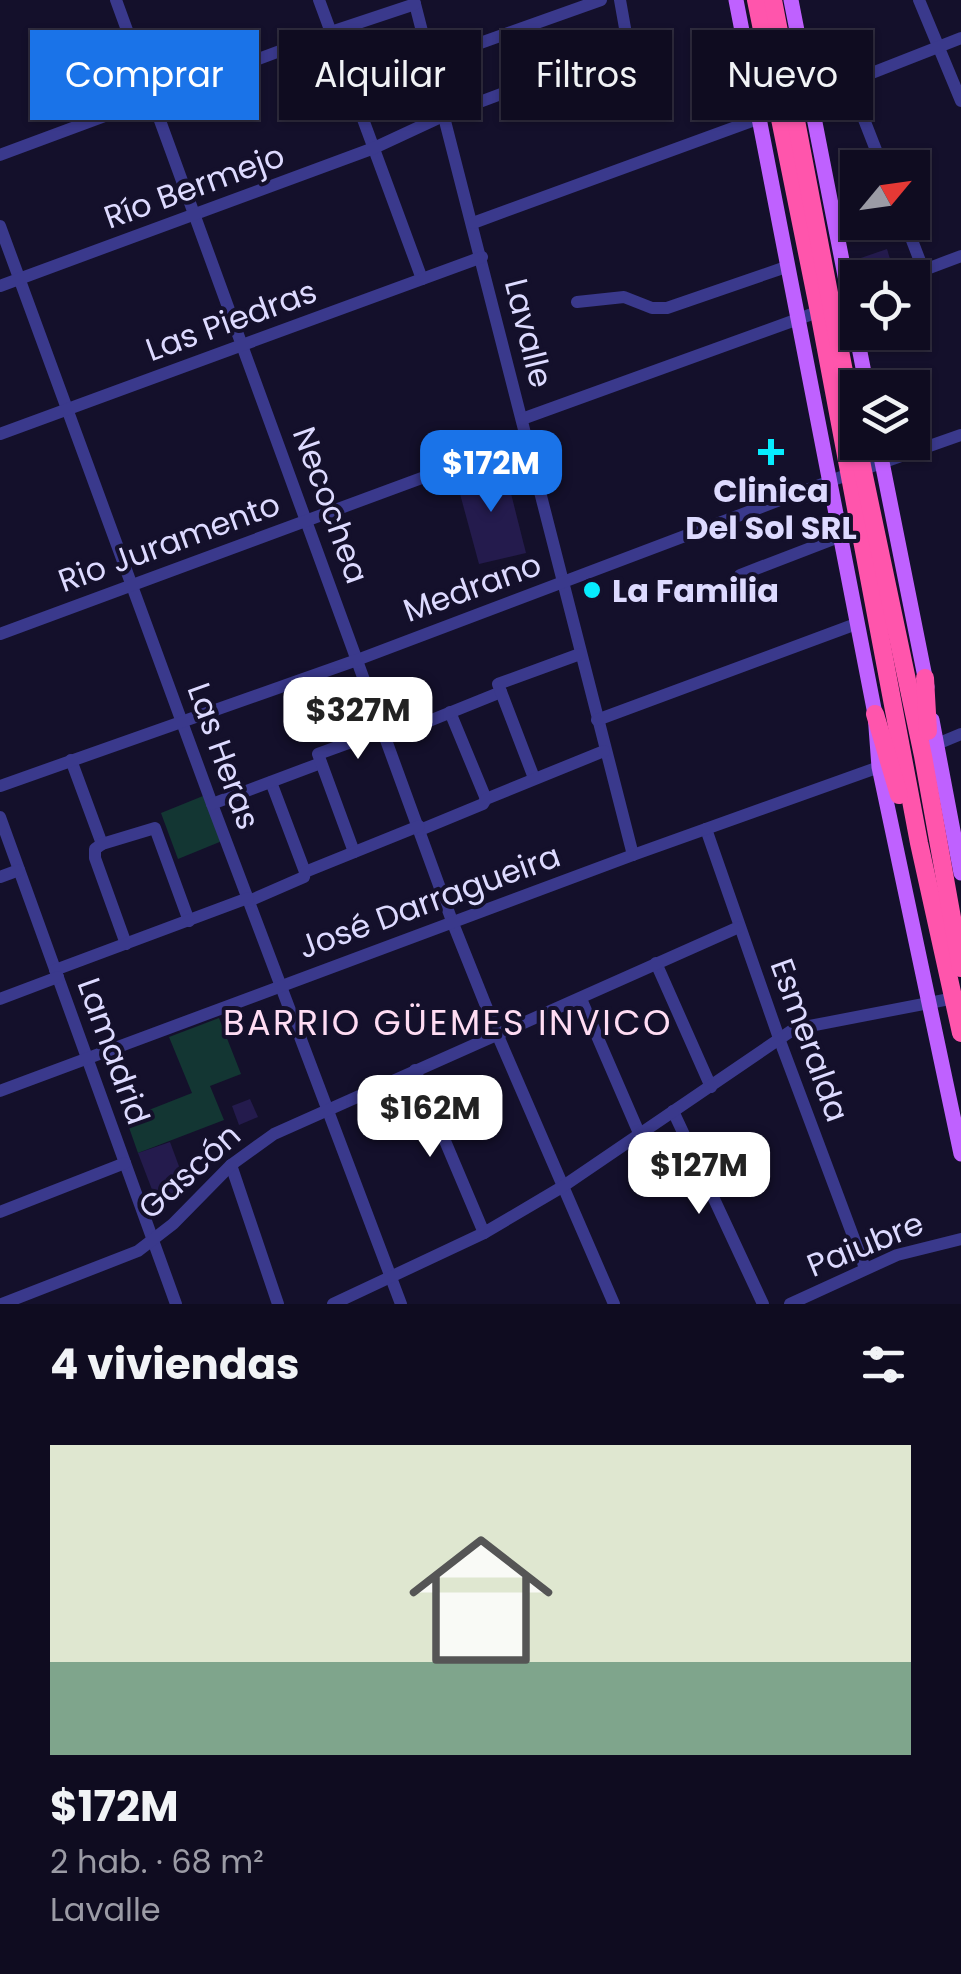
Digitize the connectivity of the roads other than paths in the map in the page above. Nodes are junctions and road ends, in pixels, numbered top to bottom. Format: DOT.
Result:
graph roads {
  1 [pos="116,0"];
  2 [pos="319,0"];
  3 [pos="601,0"];
  4 [pos="620,0"];
  5 [pos="736,0"];
  6 [pos="756,0"];
  7 [pos="774,0"];
  8 [pos="791,0"];
  9 [pos="919,0"];
  10 [pos="415,2"];
  11 [pos="127,30"];
  12 [pos="330,30"];
  13 [pos="337,30"];
  14 [pos="422,30"];
  15 [pos="741,30"];
  16 [pos="767,30"];
  17 [pos="779,30"];
  18 [pos="792,30"];
  19 [pos="961,38"];
  20 [pos="481,43"];
  21 [pos="939,46"];
  22 [pos="873,72"];
  23 [pos="481,101"];
  24 [pos="961,101"];
  25 [pos="96,120"];
  26 [pos="161,120"];
  27 [pos="364,120"];
  28 [pos="434,120"];
  29 [pos="446,120"];
  30 [pos="754,120"];
  31 [pos="757,120"];
  32 [pos="795,120"];
  33 [pos="798,120"];
  34 [pos="864,120"];
  35 [pos="374,148"];
  36 [pos="876,150"];
  37 [pos="0,155"];
  38 [pos="195,216"];
  39 [pos="840,218"];
  40 [pos="833,221"];
  41 [pos="473,223"];
  42 [pos="0,226"];
  43 [pos="961,256"];
  44 [pos="482,257"];
  45 [pos="844,260"];
  46 [pos="786,268"];
  47 [pos="930,268"];
  48 [pos="19,279"];
  49 [pos="422,279"];
  50 [pos="0,286"];
  51 [pos="577,302"];
  52 [pos="840,303"];
  53 [pos="825,309"];
  54 [pos="796,320"];
  55 [pos="244,345"];
  56 [pos="68,408"];
  57 [pos="522,419"];
  58 [pos="0,434"];
  59 [pos="961,435"];
  60 [pos="526,439"];
  61 [pos="881,460"];
  62 [pos="882,464"];
  63 [pos="847,476"];
  64 [pos="307,520"];
  65 [pos="840,537"];
  66 [pos="740,575"];
  67 [pos="564,582"];
  68 [pos="133,585"];
  69 [pos="856,624"];
  70 [pos="0,634"];
  71 [pos="580,654"];
  72 [pos="357,660"];
  73 [pos="925,678"];
  74 [pos="501,692"];
  75 [pos="450,712"];
  76 [pos="875,714"];
  77 [pos="596,720"];
  78 [pos="181,722"];
  79 [pos="385,734"];
  80 [pos="961,734"];
  81 [pos="936,744"];
  82 [pos="604,751"];
  83 [pos="71,760"];
  84 [pos="321,763"];
  85 [pos="879,768"];
  86 [pos="534,778"];
  87 [pos="271,782"];
  88 [pos="0,786"];
  89 [pos="486,799"];
  90 [pos="212,804"];
  91 [pos="0,816"];
  92 [pos="935,822"];
  93 [pos="419,828"];
  94 [pos="706,829"];
  95 [pos="102,844"];
  96 [pos="918,844"];
  97 [pos="354,852"];
  98 [pos="633,854"];
  99 [pos="18,870"];
  100 [pos="305,872"];
  101 [pos="961,873"];
  102 [pos="0,877"];
  103 [pos="248,900"];
  104 [pos="188,920"];
  105 [pos="452,921"];
  106 [pos="739,926"];
  107 [pos="126,944"];
  108 [pos="656,963"];
  109 [pos="961,968"];
  110 [pos="56,974"];
  111 [pos="281,985"];
  112 [pos="958,998"];
  113 [pos="0,999"];
  114 [pos="581,999"];
  115 [pos="928,1002"];
  116 [pos="961,1032"];
  117 [pos="498,1036"];
  118 [pos="780,1041"];
  119 [pos="86,1059"];
  120 [pos="415,1070"];
  121 [pos="711,1088"];
  122 [pos="0,1091"];
  123 [pos="326,1110"];
  124 [pos="673,1112"];
  125 [pos="639,1133"];
  126 [pos="961,1154"];
  127 [pos="125,1163"];
  128 [pos="231,1165"];
  129 [pos="562,1187"];
  130 [pos="0,1212"];
  131 [pos="484,1233"];
  132 [pos="961,1239"];
  133 [pos="153,1241"];
  134 [pos="865,1268"];
  135 [pos="390,1278"];
  136 [pos="817,1298"];
  137 [pos="2,1304"];
  138 [pos="176,1304"];
  139 [pos="278,1304"];
  140 [pos="333,1304"];
  141 [pos="401,1304"];
  142 [pos="614,1304"];
  143 [pos="763,1304"];
  144 [pos="790,1304"];
  1 -- 11 [label="street, Necochea"];
  2 -- 12 [label="street"];
  3 -- 20 [label="street"];
  4 -- 23 [label="street, Río Bermejo"];
  5 -- 15 [label="main road"];
  6 -- 16 [label="highway"];
  7 -- 17 [label="highway"];
  8 -- 18 [label="main road"];
  9 -- 21 [label="street"];
  10 -- 13 [label="street"];
  10 -- 14 [label="street, Lavalle"];
  19 -- 21 [label="street"];
  21 -- 22 [label="street"];
  21 -- 24 [label="street"];
  25 -- 37 [label="street"];
  26 -- 38 [label="street, Necochea"];
  27 -- 35 [label="street"];
  28 -- 35 [label="street, Río Bermejo"];
  29 -- 41 [label="street, Lavalle"];
  30 -- 41 [label="street"];
  31 -- 46 [label="main road"];
  32 -- 53 [label="highway"];
  33 -- 40 [label="main road"];
  34 -- 36 [label="street"];
  35 -- 38 [label="street, Río Bermejo"];
  35 -- 49 [label="street"];
  38 -- 48 [label="street, Río Bermejo"];
  38 -- 55 [label="street, Necochea"];
  39 -- 40 [label="street"];
  40 -- 45 [label="main road"];
  41 -- 44 [label="street, Lavalle"];
  42 -- 48 [label="street, Las Heras"];
  43 -- 47 [label="street"];
  44 -- 49 [label="street, Las Piedras"];
  44 -- 57 [label="street, Lavalle"];
  46 -- 51 [label="street"];
  46 -- 54 [label="main road"];
  48 -- 50 [label="street, Río Bermejo"];
  48 -- 56 [label="street, Las Heras"];
  49 -- 55 [label="street, Las Piedras"];
  52 -- 53 [label="street"];
  53 -- 54 [label="street"];
  53 -- 63 [label="highway"];
  54 -- 57 [label="street"];
  54 -- 63 [label="main road"];
  55 -- 56 [label="street, Las Piedras"];
  55 -- 64 [label="street, Necochea"];
  56 -- 58 [label="street, Las Piedras"];
  56 -- 68 [label="street, Las Heras"];
  57 -- 60 [label="street, Lavalle"];
  59 -- 62 [label="street, Medrano"];
  60 -- 64 [label="street, Rio Juramento"];
  60 -- 67 [label="street, Lavalle"];
  61 -- 62 [label="main road"];
  62 -- 63 [label="street, Medrano"];
  62 -- 73 [label="main road"];
  63 -- 65 [label="main road"];
  63 -- 67 [label="street, Medrano"];
  63 -- 92 [label="highway"];
  63 -- 96 [label="highway"];
  64 -- 68 [label="street, Rio Juramento"];
  64 -- 72 [label="street, Necochea"];
  65 -- 66 [label="street"];
  65 -- 69 [label="main road"];
  67 -- 71 [label="street, Lavalle"];
  67 -- 72 [label="street, Medrano"];
  68 -- 70 [label="street, Rio Juramento"];
  68 -- 78 [label="street, Las Heras"];
  69 -- 76 [label="main road"];
  69 -- 77 [label="street"];
  71 -- 74 [label="street"];
  71 -- 77 [label="street, Lavalle"];
  72 -- 78 [label="street, Medrano"];
  72 -- 79 [label="street, Necochea"];
  73 -- 81 [label="main road"];
  73 -- 92 [label="highway"];
  74 -- 75 [label="street"];
  74 -- 86 [label="street"];
  75 -- 79 [label="street"];
  75 -- 89 [label="street"];
  76 -- 85 [label="main road"];
  76 -- 96 [label="highway"];
  77 -- 82 [label="street, Lavalle"];
  78 -- 83 [label="street, Medrano"];
  78 -- 90 [label="street, Las Heras"];
  79 -- 84 [label="street"];
  79 -- 93 [label="street, Necochea"];
  80 -- 81 [label="street"];
  81 -- 101 [label="main road"];
  82 -- 86 [label="street"];
  82 -- 98 [label="street, Lavalle"];
  83 -- 88 [label="street, Medrano"];
  83 -- 95 [label="street"];
  84 -- 87 [label="street"];
  84 -- 97 [label="street"];
  85 -- 94 [label="street, José Darragueira"];
  85 -- 115 [label="main road"];
  86 -- 89 [label="street"];
  87 -- 90 [label="street"];
  87 -- 100 [label="street"];
  89 -- 93 [label="street"];
  90 -- 103 [label="street, Las Heras"];
  91 -- 99 [label="street, Lamadrid"];
  92 -- 109 [label="highway"];
  93 -- 97 [label="street"];
  93 -- 105 [label="street, Necochea"];
  94 -- 98 [label="street, José Darragueira"];
  94 -- 106 [label="street, Esmeralda"];
  95 -- 104 [label="street"];
  95 -- 107 [label="street"];
  96 -- 112 [label="highway"];
  97 -- 100 [label="street"];
  98 -- 105 [label="street, José Darragueira"];
  99 -- 102 [label="street"];
  99 -- 110 [label="street, Lamadrid"];
  100 -- 103 [label="street"];
  103 -- 104 [label="street"];
  103 -- 111 [label="street, Las Heras"];
  104 -- 107 [label="street"];
  105 -- 111 [label="street, José Darragueira"];
  105 -- 117 [label="street, Necochea"];
  106 -- 108 [label="street, Gascón"];
  106 -- 118 [label="street, Esmeralda"];
  107 -- 110 [label="street"];
  108 -- 114 [label="street, Gascón"];
  108 -- 121 [label="street"];
  110 -- 113 [label="street"];
  110 -- 119 [label="street, Lamadrid"];
  111 -- 119 [label="street, José Darragueira"];
  111 -- 123 [label="street, Las Heras"];
  112 -- 115 [label="street"];
  112 -- 116 [label="highway"];
  114 -- 117 [label="street, Gascón"];
  114 -- 125 [label="street"];
  115 -- 118 [label="street"];
  115 -- 126 [label="main road"];
  117 -- 120 [label="street, Gascón"];
  117 -- 129 [label="street, Necochea"];
  118 -- 121 [label="street"];
  118 -- 134 [label="street, Esmeralda"];
  119 -- 122 [label="street, José Darragueira"];
  119 -- 127 [label="street, Lamadrid"];
  120 -- 123 [label="street, Gascón"];
  120 -- 131 [label="street"];
  121 -- 124 [label="street"];
  123 -- 128 [label="street, Gascón"];
  123 -- 135 [label="street, Las Heras"];
  124 -- 125 [label="street"];
  124 -- 143 [label="street"];
  125 -- 129 [label="street"];
  127 -- 130 [label="street"];
  127 -- 133 [label="street, Lamadrid"];
  128 -- 133 [label="street, Gascón"];
  128 -- 139 [label="street"];
  129 -- 131 [label="street"];
  129 -- 142 [label="street, Necochea"];
  131 -- 135 [label="street"];
  132 -- 134 [label="street, Paiubre"];
  133 -- 137 [label="street, Gascón"];
  133 -- 138 [label="street, Lamadrid"];
  134 -- 136 [label="street, Paiubre"];
  135 -- 140 [label="street"];
  135 -- 141 [label="street, Las Heras"];
  136 -- 144 [label="street, Paiubre"];
}
